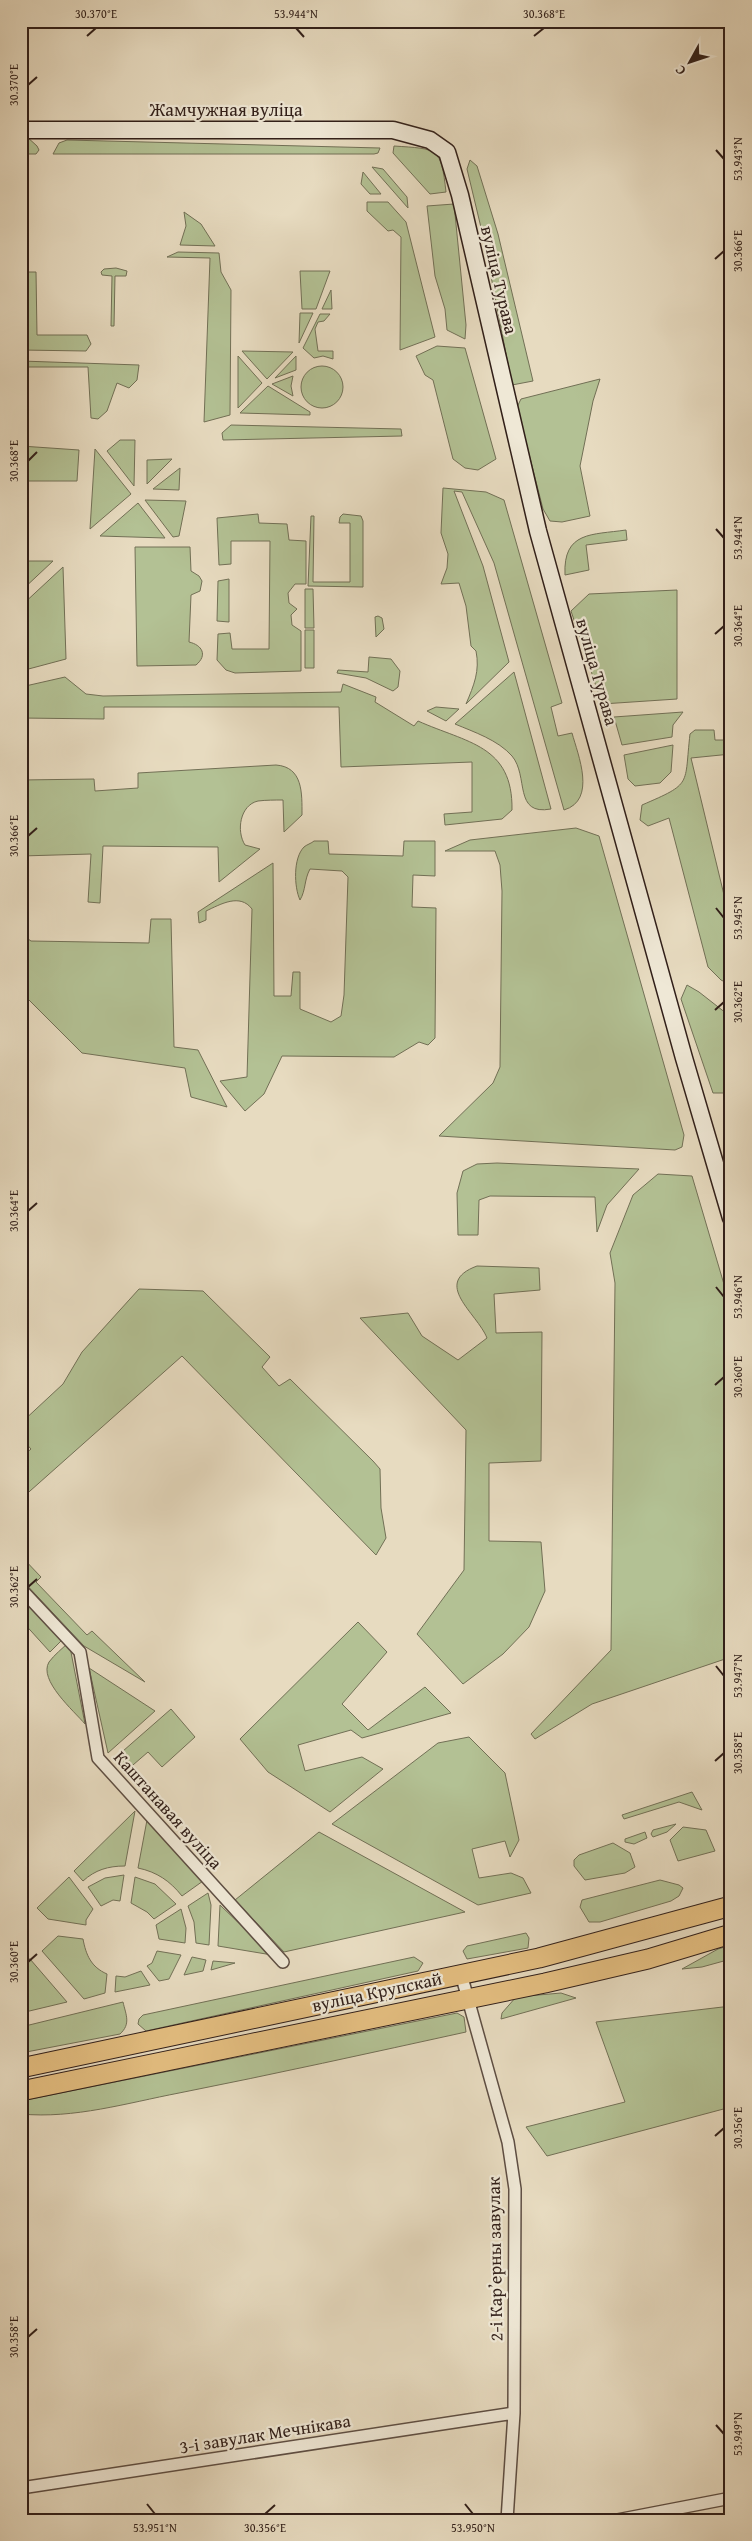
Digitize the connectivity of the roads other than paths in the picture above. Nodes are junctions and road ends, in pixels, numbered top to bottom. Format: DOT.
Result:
graph roads {
  1 [pos="21,130"];
  2 [pos="430,140"];
  3 [pos="731,1218"];
  4 [pos="21,1589"];
  5 [pos="731,1906"];
  6 [pos="731,1934"];
  7 [pos="283,1962"];
  8 [pos="462,1974"];
  9 [pos="468,1999"];
  10 [pos="21,2068"];
  11 [pos="21,2091"];
  12 [pos="514,2413"];
  13 [pos="21,2488"];
  14 [pos="731,2498"];
  15 [pos="507,2520"];
  16 [pos="617,2520"];
  1 -- 2 [label="main road, Жамчужная вуліца"];
  2 -- 3 [label="main road, вуліца Турава"];
  4 -- 7 [label="street, Каштанавая вуліца"];
  5 -- 8 [label="main road, вуліца Крупскай"];
  6 -- 9 [label="main road, вуліца Крупскай"];
  8 -- 9 [label="street, 2-і Карʼерны завулак"];
  8 -- 10 [label="main road, вуліца Крупскай"];
  9 -- 11 [label="main road, вуліца Крупскай"];
  9 -- 12 [label="street, 2-і Карʼерны завулак"];
  12 -- 13 [label="street, 3-і завулак Мечнікава"];
  12 -- 15 [label="street, 2-і Карʼерны завулак"];
  14 -- 16 [label="street"];
}
